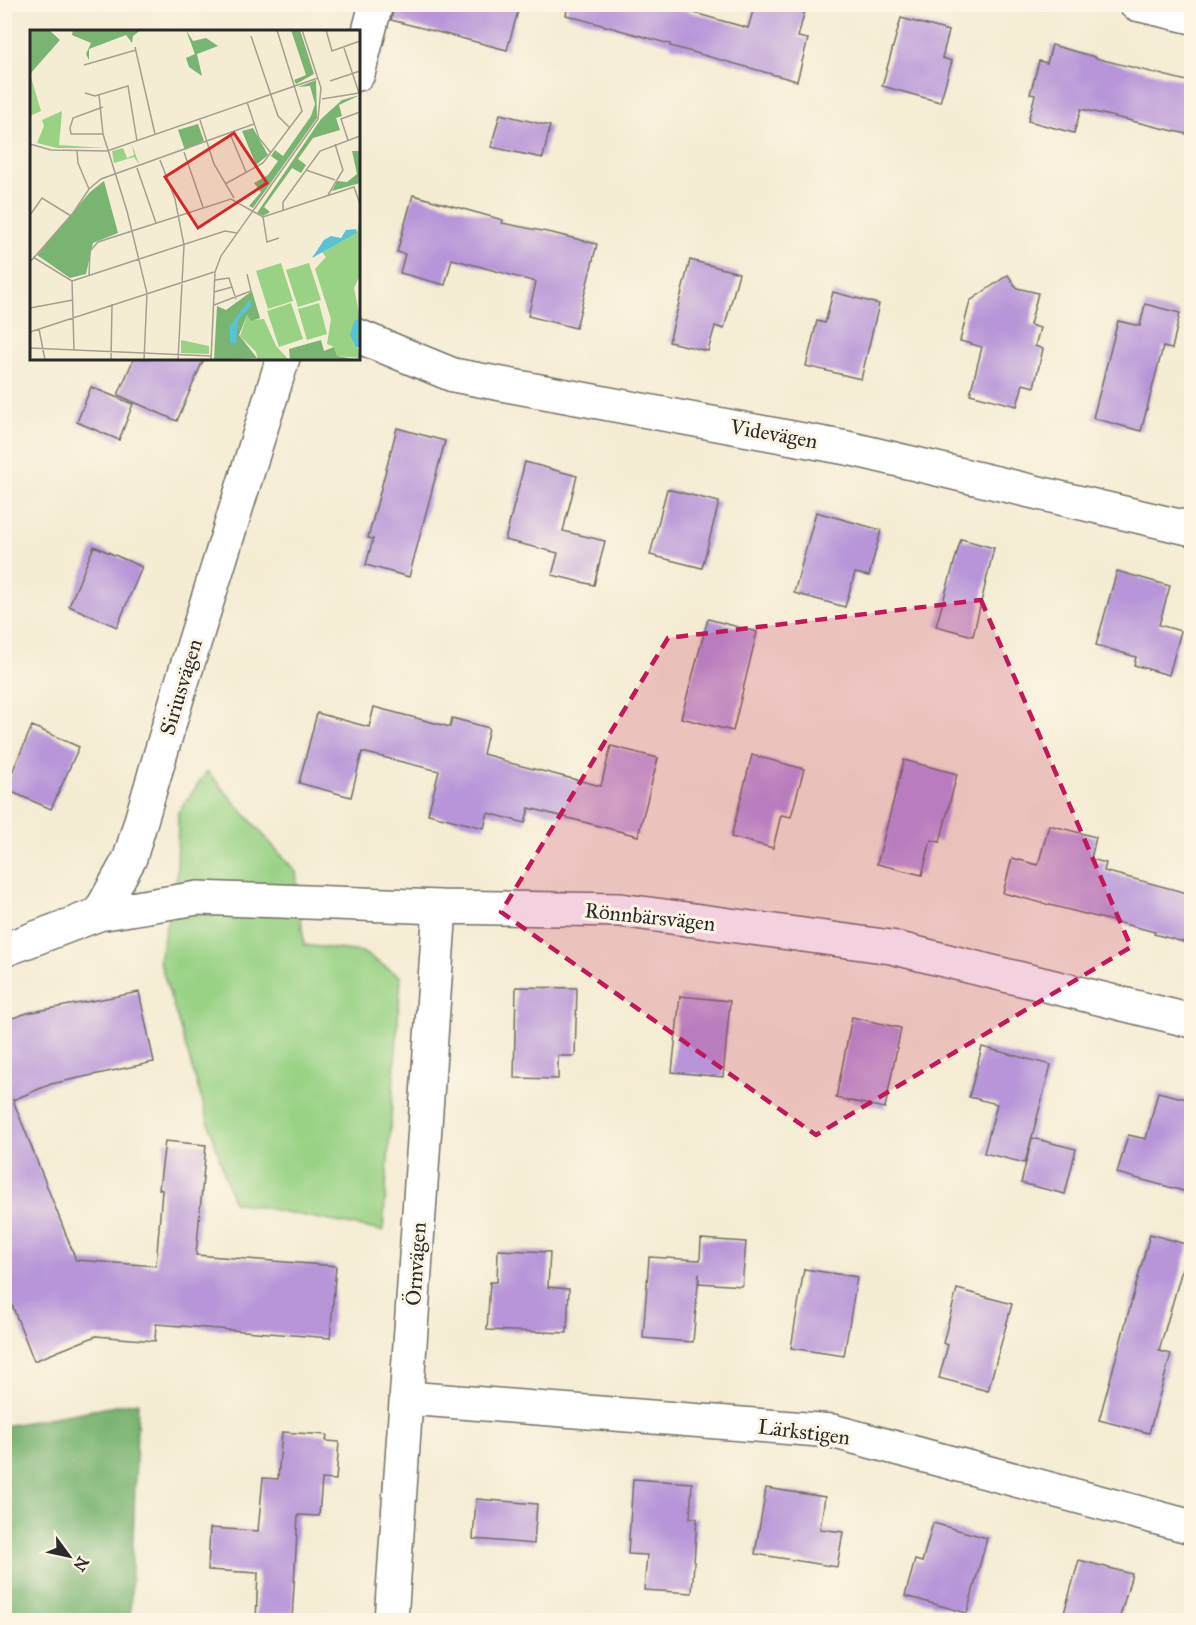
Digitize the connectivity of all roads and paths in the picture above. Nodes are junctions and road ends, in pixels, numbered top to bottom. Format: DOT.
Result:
graph roads {
  1 [pos="376,4"];
  2 [pos="1136,4"];
  3 [pos="1191,17"];
  4 [pos="360,66"];
  5 [pos="360,337"];
  6 [pos="282,360"];
  7 [pos="1191,528"];
  8 [pos="440,907"];
  9 [pos="99,914"];
  10 [pos="4,950"];
  11 [pos="1191,1021"];
  12 [pos="407,1398"];
  13 [pos="1191,1527"];
  14 [pos="392,1620"];
  1 -- 4 [label="street"];
  2 -- 3 [label="street"];
  5 -- 7 [label="street, Videvägen"];
  6 -- 9 [label="street, Siriusvägen"];
  8 -- 9 [label="street, Rönnbärsvägen"];
  8 -- 11 [label="street, Rönnbärsvägen"];
  8 -- 12 [label="street, Örnvägen"];
  9 -- 10 [label="street"];
  12 -- 13 [label="street, Lärkstigen"];
  12 -- 14 [label="street, Örnvägen"];
}
